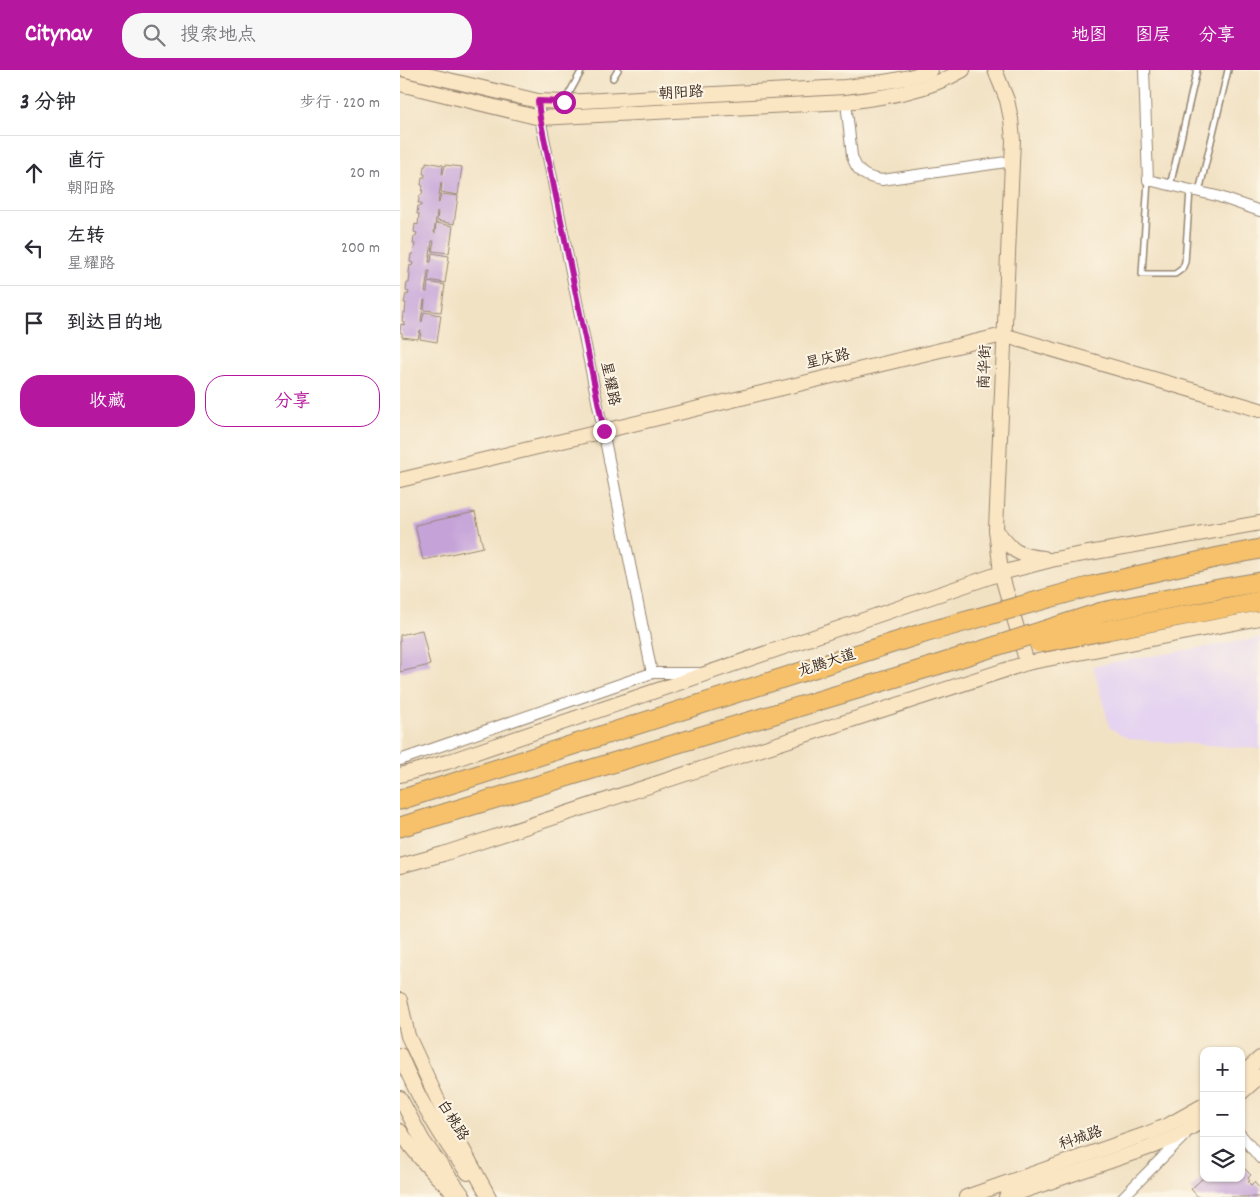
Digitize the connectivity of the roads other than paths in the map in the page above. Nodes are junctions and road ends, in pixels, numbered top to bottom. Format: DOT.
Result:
graph roads {
  1 [pos="406,70"];
  2 [pos="582,70"];
  3 [pos="618,70"];
  4 [pos="930,70"];
  5 [pos="963,70"];
  6 [pos="995,70"];
  7 [pos="1144,70"];
  8 [pos="1197,70"];
  9 [pos="1228,70"];
  10 [pos="613,78"];
  11 [pos="400,84"];
  12 [pos="538,101"];
  13 [pos="564,102"];
  14 [pos="846,102"];
  15 [pos="540,118"];
  16 [pos="1013,161"];
  17 [pos="1148,180"];
  18 [pos="1170,186"];
  19 [pos="1195,191"];
  20 [pos="1260,212"];
  21 [pos="1003,335"];
  22 [pos="1260,410"];
  23 [pos="604,431"];
  24 [pos="400,480"];
  25 [pos="1260,523"];
  26 [pos="996,529"];
  27 [pos="1260,549"];
  28 [pos="1055,559"];
  29 [pos="1001,573"];
  30 [pos="1260,582"];
  31 [pos="1260,601"];
  32 [pos="1224,608"];
  33 [pos="1260,610"];
  34 [pos="1260,618"];
  35 [pos="966,656"];
  36 [pos="1027,664"];
  37 [pos="652,673"];
  38 [pos="710,673"];
  39 [pos="400,760"];
  40 [pos="400,775"];
  41 [pos="400,800"];
  42 [pos="400,827"];
  43 [pos="400,866"];
  44 [pos="400,1000"];
  45 [pos="400,1055"];
  46 [pos="1260,1058"];
  47 [pos="1245,1071"];
  48 [pos="1260,1076"];
  49 [pos="1242,1092"];
  50 [pos="400,1098"];
  51 [pos="1200,1107"];
  52 [pos="1199,1123"];
  53 [pos="400,1131"];
  54 [pos="1243,1137"];
  55 [pos="1260,1158"];
  56 [pos="459,1197"];
  57 [pos="464,1197"];
  58 [pos="488,1197"];
  59 [pos="966,1197"];
  60 [pos="1006,1197"];
  61 [pos="1123,1197"];
  1 -- 12 [label="main road, 朝阳路"];
  2 -- 13 [label="lane"];
  3 -- 10 [label="lane"];
  4 -- 13 [label="main road, 朝阳路"];
  5 -- 14 [label="main road, 朝阳路"];
  6 -- 16 [label="main road, 南华街"];
  7 -- 17 [label="street"];
  8 -- 18 [label="lane"];
  9 -- 19 [label="lane"];
  11 -- 15 [label="main road, 朝阳路"];
  12 -- 13 [label="main road, 朝阳路"];
  12 -- 15 [label="street, 星耀路"];
  14 -- 15 [label="main road, 朝阳路"];
  14 -- 16 [label="street"];
  15 -- 23 [label="street, 星耀路"];
  16 -- 21 [label="main road, 南华街"];
  17 -- 18 [label="street"];
  17 -- 19 [label="lane"];
  18 -- 19 [label="street"];
  19 -- 20 [label="street"];
  21 -- 22 [label="main road, 星庆路"];
  21 -- 23 [label="main road, 星庆路"];
  21 -- 26 [label="main road, 南华街"];
  23 -- 24 [label="main road, 星庆路"];
  23 -- 37 [label="street, 星耀路"];
  25 -- 28 [label="main road"];
  26 -- 28 [label="main road"];
  26 -- 29 [label="main road, 南华街"];
  27 -- 41 [label="highway, 龙腾大道, bridge"];
  28 -- 29 [label="main road"];
  29 -- 36 [label="main road, 南华街"];
  29 -- 38 [label="main road"];
  30 -- 35 [label="highway, bridge"];
  31 -- 32 [label="highway"];
  32 -- 33 [label="highway"];
  32 -- 35 [label="highway, bridge"];
  34 -- 36 [label="main road"];
  35 -- 42 [label="highway, bridge"];
  36 -- 43 [label="main road"];
  37 -- 38 [label="street"];
  37 -- 39 [label="street"];
  38 -- 40 [label="main road"];
  44 -- 58 [label="main road"];
  45 -- 58 [label="main road, 白桃路"];
  46 -- 47 [label="main road"];
  48 -- 49 [label="main road"];
  50 -- 57 [label="main road"];
  51 -- 59 [label="main road, 科城路"];
  52 -- 60 [label="main road, 科城路"];
  52 -- 61 [label="street"];
  53 -- 56 [label="main road"];
  54 -- 55 [label="street"];
}
